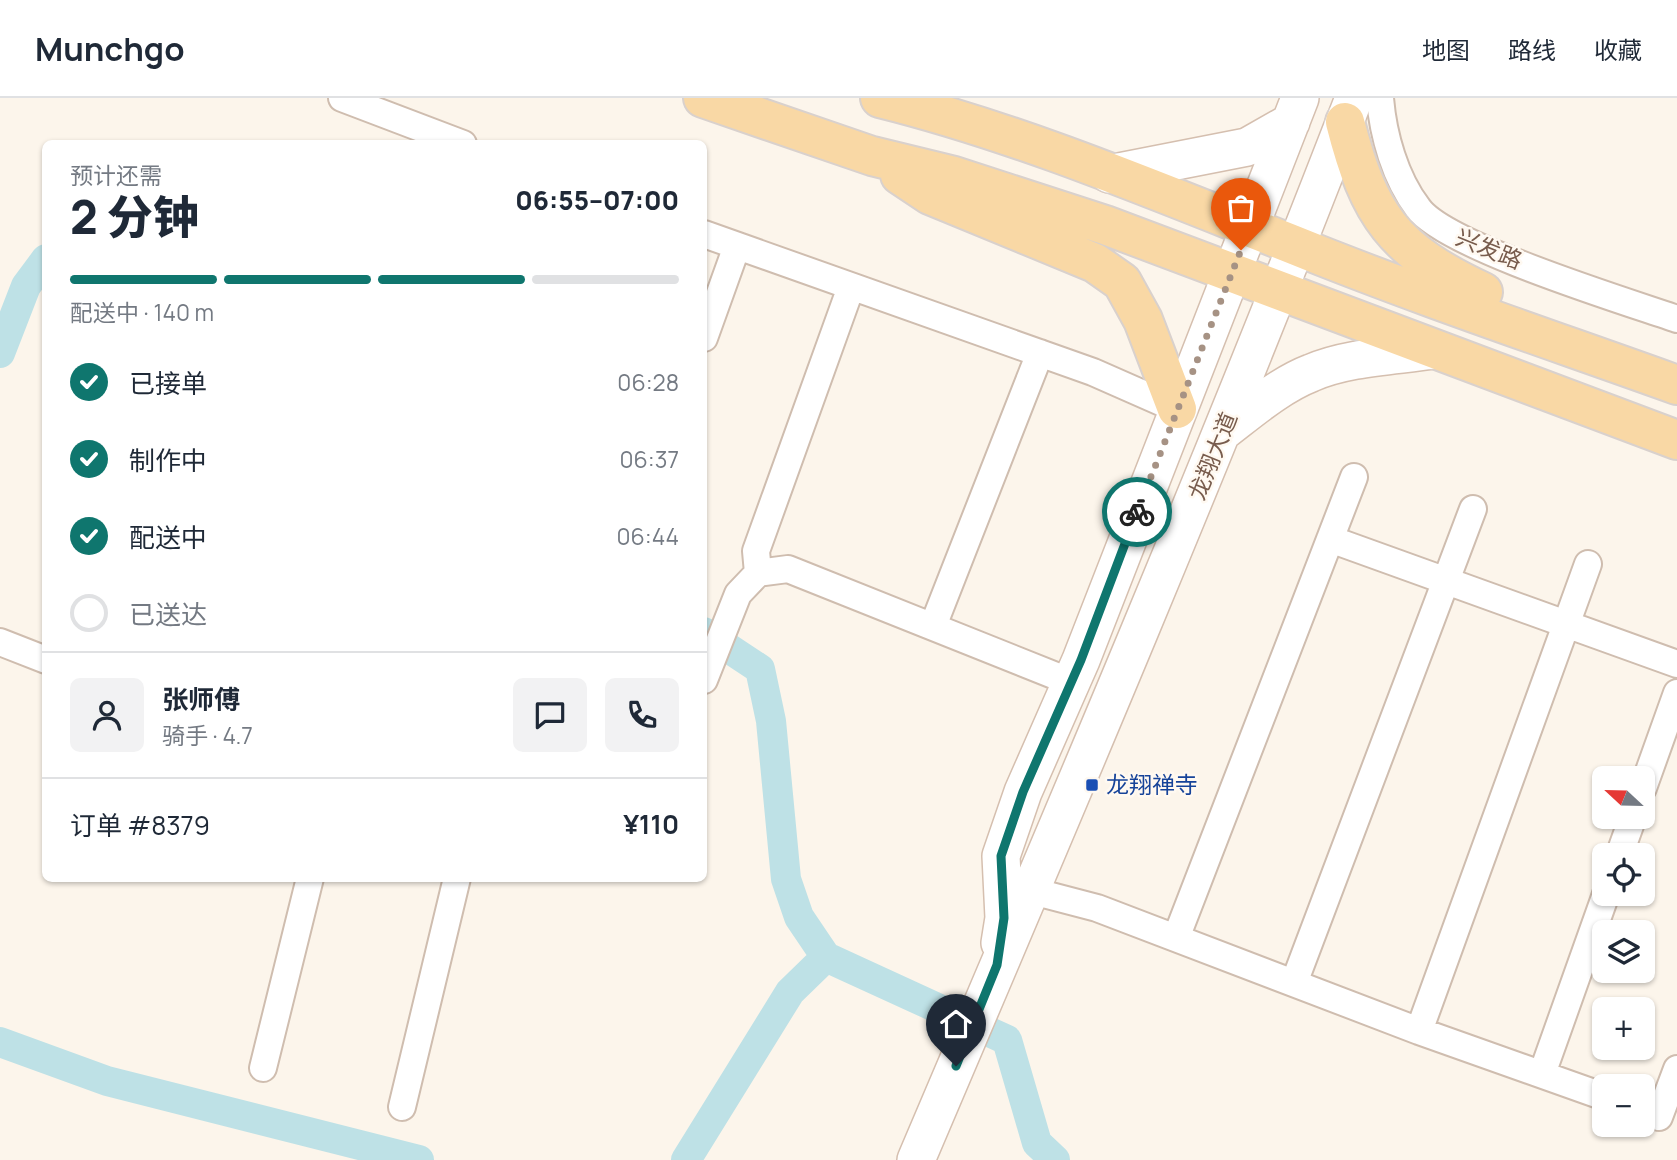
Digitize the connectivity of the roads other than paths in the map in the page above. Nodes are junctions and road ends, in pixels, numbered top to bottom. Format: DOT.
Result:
graph roads {
  1 [pos="342,98"];
  2 [pos="703,98"];
  3 [pos="880,98"];
  4 [pos="1380,98"];
  5 [pos="1296,110"];
  6 [pos="1349,110"];
  7 [pos="452,140"];
  8 [pos="872,156"];
  9 [pos="1109,174"];
  10 [pos="1250,227"];
  11 [pos="707,235"];
  12 [pos="737,246"];
  13 [pos="1296,246"];
  14 [pos="1232,272"];
  15 [pos="851,287"];
  16 [pos="1280,292"];
  17 [pos="1677,319"];
  18 [pos="707,330"];
  19 [pos="1434,350"];
  20 [pos="1040,353"];
  21 [pos="1677,385"];
  22 [pos="1177,409"];
  23 [pos="1224,431"];
  24 [pos="1677,440"];
  25 [pos="1354,477"];
  26 [pos="1473,509"];
  27 [pos="1330,538"];
  28 [pos="1588,564"];
  29 [pos="758,573"];
  30 [pos="1446,580"];
  31 [pos="1566,623"];
  32 [pos="933,626"];
  33 [pos="0,642"];
  34 [pos="42,658"];
  35 [pos="1677,664"];
  36 [pos="707,672"];
  37 [pos="1071,682"];
  38 [pos="1677,693"];
  39 [pos="1651,766"];
  40 [pos="309,882"];
  41 [pos="456,882"];
  42 [pos="1016,887"];
  43 [pos="1602,906"];
  44 [pos="1176,938"];
  45 [pos="1294,983"];
  46 [pos="1419,1031"];
  47 [pos="263,1068"];
  48 [pos="1677,1069"];
  49 [pos="1542,1074"];
  50 [pos="1592,1092"];
  51 [pos="402,1107"];
  52 [pos="1660,1117"];
  53 [pos="916,1160"];
  1 -- 7 [label="street"];
  2 -- 8 [label="main road"];
  3 -- 9 [label="main road"];
  4 -- 17 [label="street, 兴发路"];
  5 -- 9 [label="main road"];
  5 -- 10 [label="main road, 龙翔大道"];
  6 -- 13 [label="main road, 龙翔大道"];
  6 -- 21 [label="main road"];
  8 -- 14 [label="main road"];
  8 -- 22 [label="main road"];
  9 -- 10 [label="main road"];
  10 -- 13 [label="main road"];
  10 -- 14 [label="main road, 龙翔大道"];
  11 -- 12 [label="street"];
  12 -- 15 [label="street"];
  12 -- 18 [label="street"];
  13 -- 16 [label="main road, 龙翔大道"];
  13 -- 21 [label="main road"];
  14 -- 16 [label="main road"];
  14 -- 22 [label="main road, 龙翔大道"];
  15 -- 20 [label="street"];
  15 -- 29 [label="street"];
  16 -- 19 [label="main road"];
  16 -- 23 [label="main road, 龙翔大道"];
  19 -- 23 [label="main road"];
  19 -- 24 [label="main road"];
  20 -- 22 [label="street"];
  20 -- 32 [label="street"];
  22 -- 37 [label="main road, 龙翔大道"];
  23 -- 42 [label="main road, 龙翔大道"];
  25 -- 27 [label="street"];
  26 -- 30 [label="street"];
  27 -- 30 [label="street"];
  27 -- 44 [label="street"];
  28 -- 31 [label="street"];
  29 -- 32 [label="street"];
  29 -- 36 [label="street"];
  30 -- 31 [label="street"];
  30 -- 45 [label="street"];
  31 -- 35 [label="street"];
  31 -- 46 [label="street"];
  32 -- 37 [label="street"];
  33 -- 34 [label="street"];
  37 -- 42 [label="main road, 龙翔大道"];
  38 -- 39 [label="street"];
  40 -- 47 [label="street"];
  41 -- 51 [label="street"];
  42 -- 44 [label="street"];
  42 -- 53 [label="main road, 龙翔大道"];
  43 -- 49 [label="street"];
  44 -- 45 [label="street"];
  45 -- 46 [label="street"];
  46 -- 49 [label="street"];
  48 -- 52 [label="street"];
  49 -- 50 [label="street"];
}
